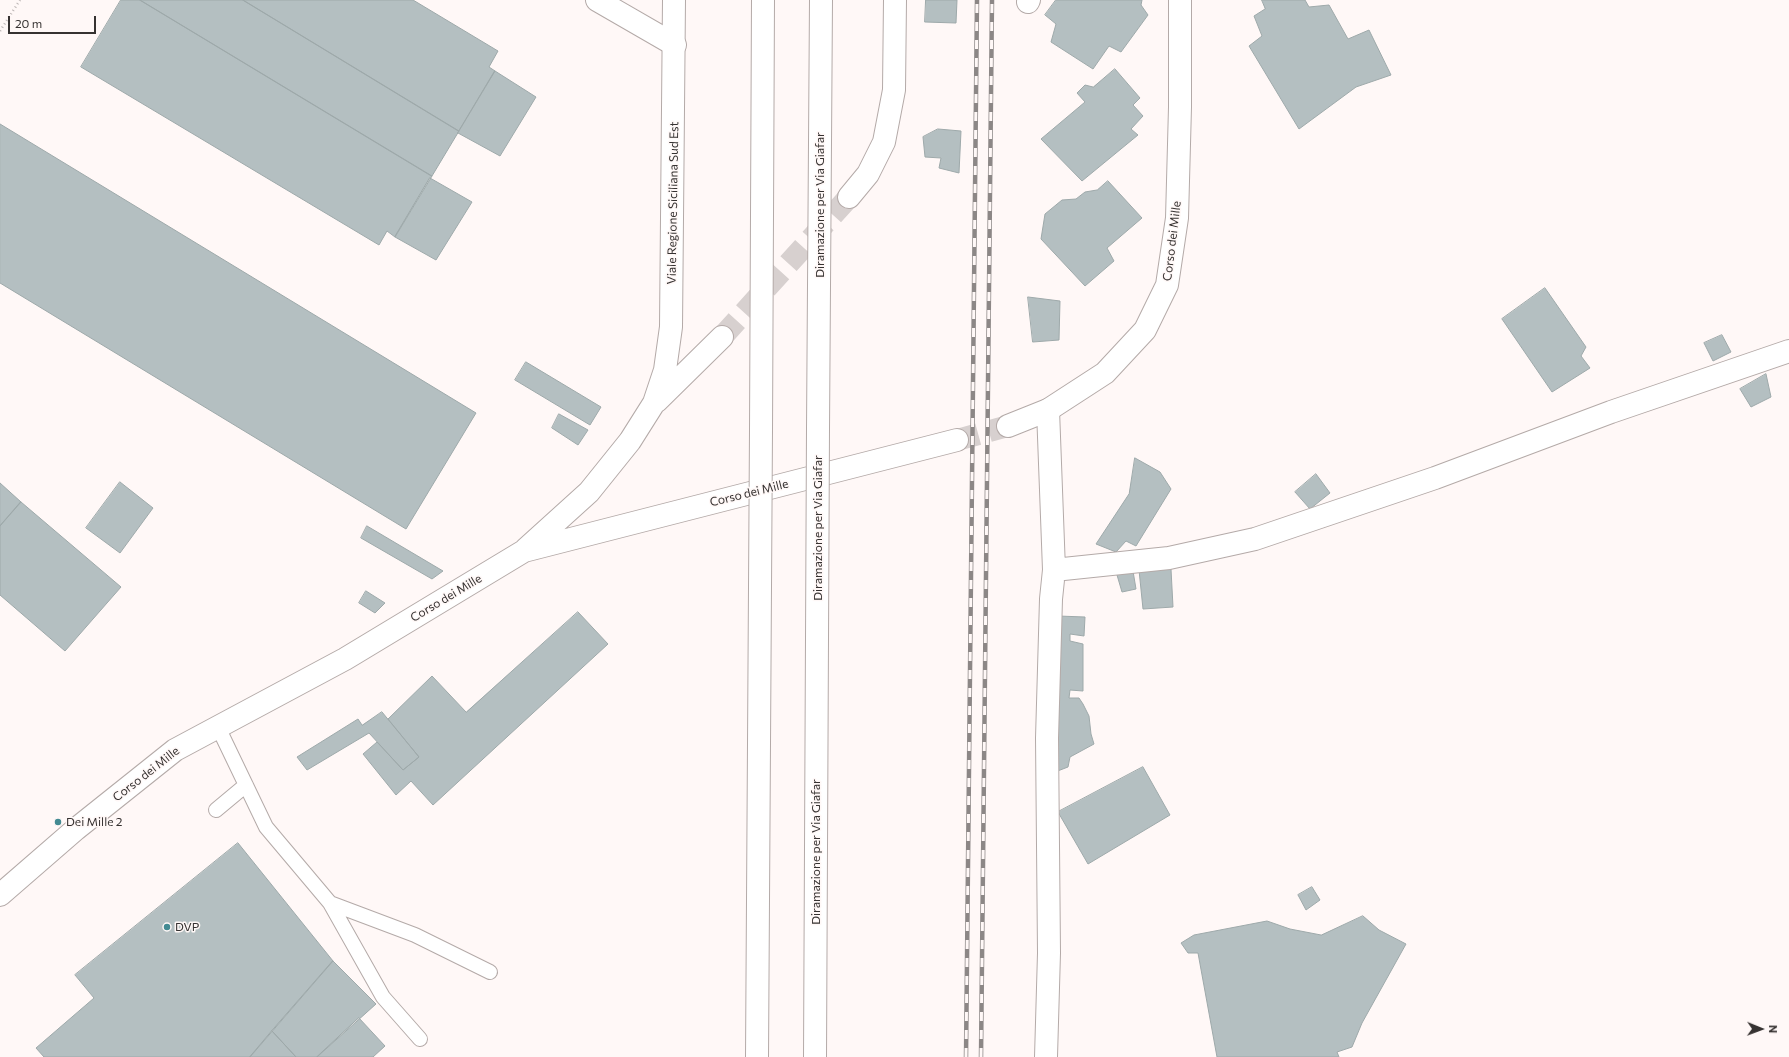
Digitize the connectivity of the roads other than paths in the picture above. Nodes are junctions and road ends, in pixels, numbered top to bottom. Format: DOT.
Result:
graph roads {
  1 [pos="597,0"];
  2 [pos="674,0"];
  3 [pos="763,0"];
  4 [pos="821,0"];
  5 [pos="895,0"];
  6 [pos="1180,0"];
  7 [pos="675,45"];
  8 [pos="849,197"];
  9 [pos="722,337"];
  10 [pos="1789,351"];
  11 [pos="654,403"];
  12 [pos="1048,410"];
  13 [pos="1008,426"];
  14 [pos="957,440"];
  15 [pos="524,552"];
  16 [pos="1054,570"];
  17 [pos="218,727"];
  18 [pos="246,785"];
  19 [pos="216,810"];
  20 [pos="0,895"];
  21 [pos="330,903"];
  22 [pos="490,972"];
  23 [pos="420,1039"];
  24 [pos="758,1057"];
  25 [pos="815,1057"];
  26 [pos="1046,1057"];
  1 -- 7 [label="main road"];
  2 -- 7 [label="main road, Viale Regione Siciliana Sud Est"];
  3 -- 24 [label="main road, bridge"];
  4 -- 25 [label="main road, Diramazione per Via Giafar, bridge"];
  5 -- 8 [label="main road"];
  6 -- 12 [label="main road, Corso dei Mille"];
  7 -- 11 [label="main road, Viale Regione Siciliana Sud Est"];
  9 -- 11 [label="main road, Viale Regione Siciliana Sud Est"];
  10 -- 16 [label="main road"];
  11 -- 15 [label="main road, Viale Regione Siciliana Sud Est"];
  12 -- 13 [label="main road, Corso dei Mille"];
  12 -- 16 [label="main road"];
  14 -- 15 [label="main road, Corso dei Mille"];
  15 -- 17 [label="main road, Corso dei Mille"];
  16 -- 26 [label="main road"];
  17 -- 18 [label="lane"];
  17 -- 20 [label="main road, Corso dei Mille"];
  18 -- 19 [label="lane"];
  18 -- 21 [label="lane"];
  21 -- 22 [label="lane"];
  21 -- 23 [label="lane"];
}
